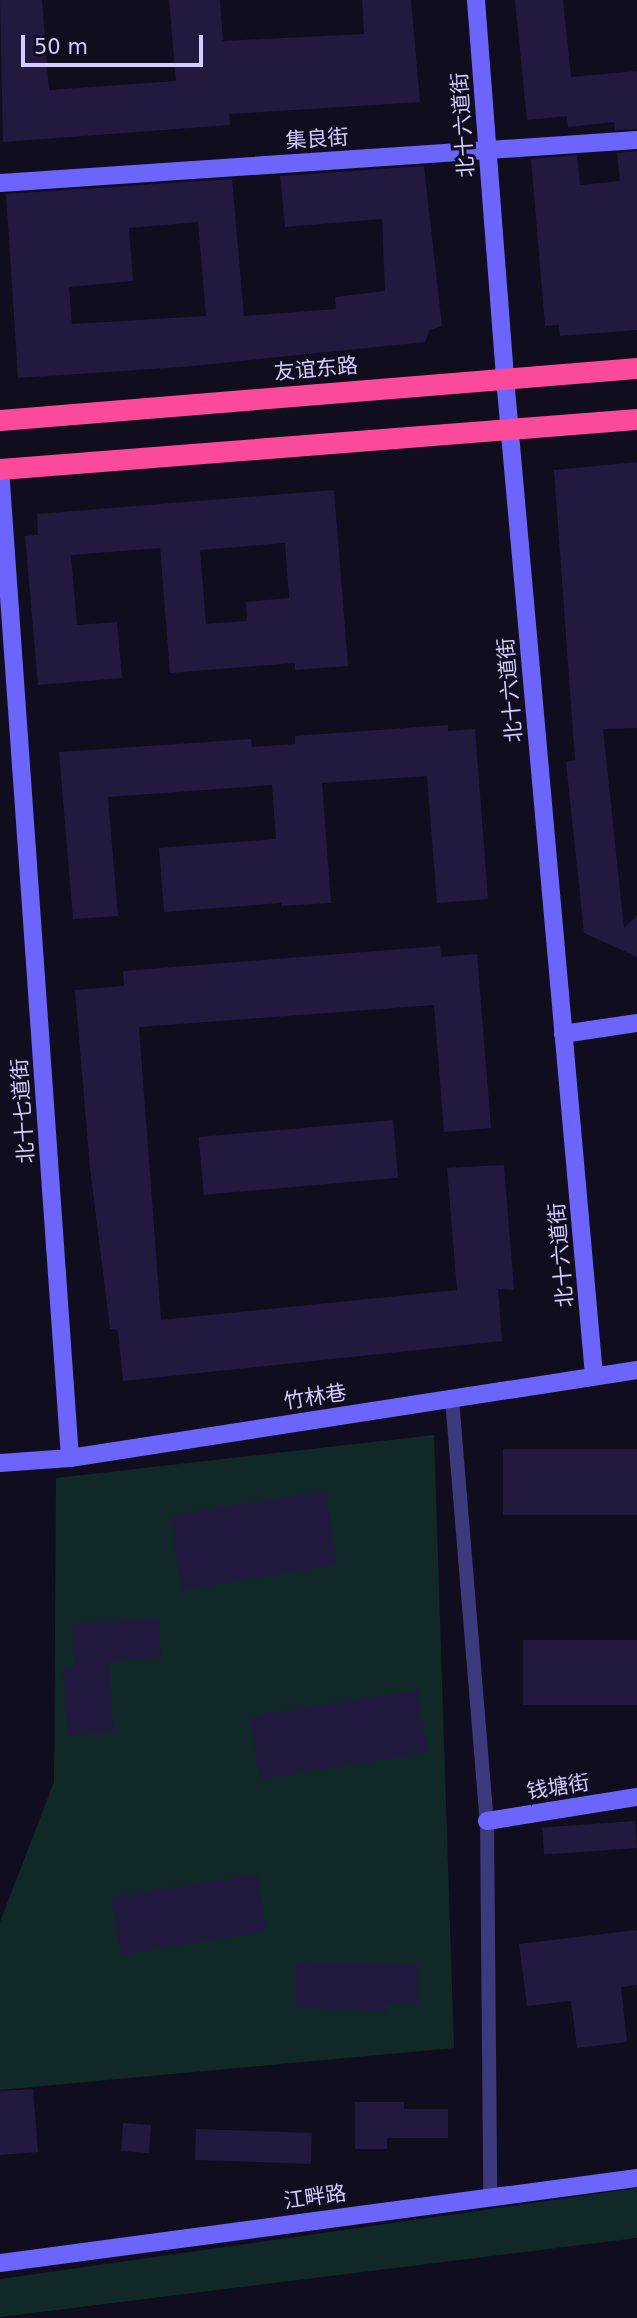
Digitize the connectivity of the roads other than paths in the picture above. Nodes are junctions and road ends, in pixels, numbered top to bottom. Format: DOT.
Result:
graph roads {
  1 [pos="476,0"];
  2 [pos="637,140"];
  3 [pos="488,150"];
  4 [pos="0,183"];
  5 [pos="637,368"];
  6 [pos="505,378"];
  7 [pos="637,419"];
  8 [pos="0,420"];
  9 [pos="510,430"];
  10 [pos="0,469"];
  11 [pos="637,1023"];
  12 [pos="563,1034"];
  13 [pos="637,1370"];
  14 [pos="594,1377"];
  15 [pos="452,1399"];
  16 [pos="70,1458"];
  17 [pos="0,1463"];
  18 [pos="637,1797"];
  19 [pos="487,1821"];
  20 [pos="637,2178"];
  21 [pos="490,2196"];
  22 [pos="0,2263"];
  1 -- 3 [label="street, 北十六道街"];
  2 -- 3 [label="street, 集良街"];
  3 -- 4 [label="street, 集良街"];
  3 -- 6 [label="street, 北十六道街"];
  5 -- 6 [label="highway, 友谊东路"];
  6 -- 8 [label="highway, 友谊东路"];
  6 -- 9 [label="street, 北十六道街"];
  7 -- 9 [label="highway"];
  9 -- 10 [label="highway"];
  9 -- 12 [label="street, 北十六道街"];
  10 -- 16 [label="street, 北十七道街"];
  11 -- 12 [label="street"];
  12 -- 14 [label="street, 北十六道街"];
  13 -- 14 [label="street, 竹林巷"];
  14 -- 15 [label="street, 竹林巷"];
  15 -- 16 [label="street, 竹林巷"];
  15 -- 19 [label="lane"];
  16 -- 17 [label="street, 竹林巷"];
  18 -- 19 [label="street, 钱塘街"];
  19 -- 21 [label="lane"];
  20 -- 21 [label="street, 江畔路"];
  21 -- 22 [label="street, 江畔路"];
}
